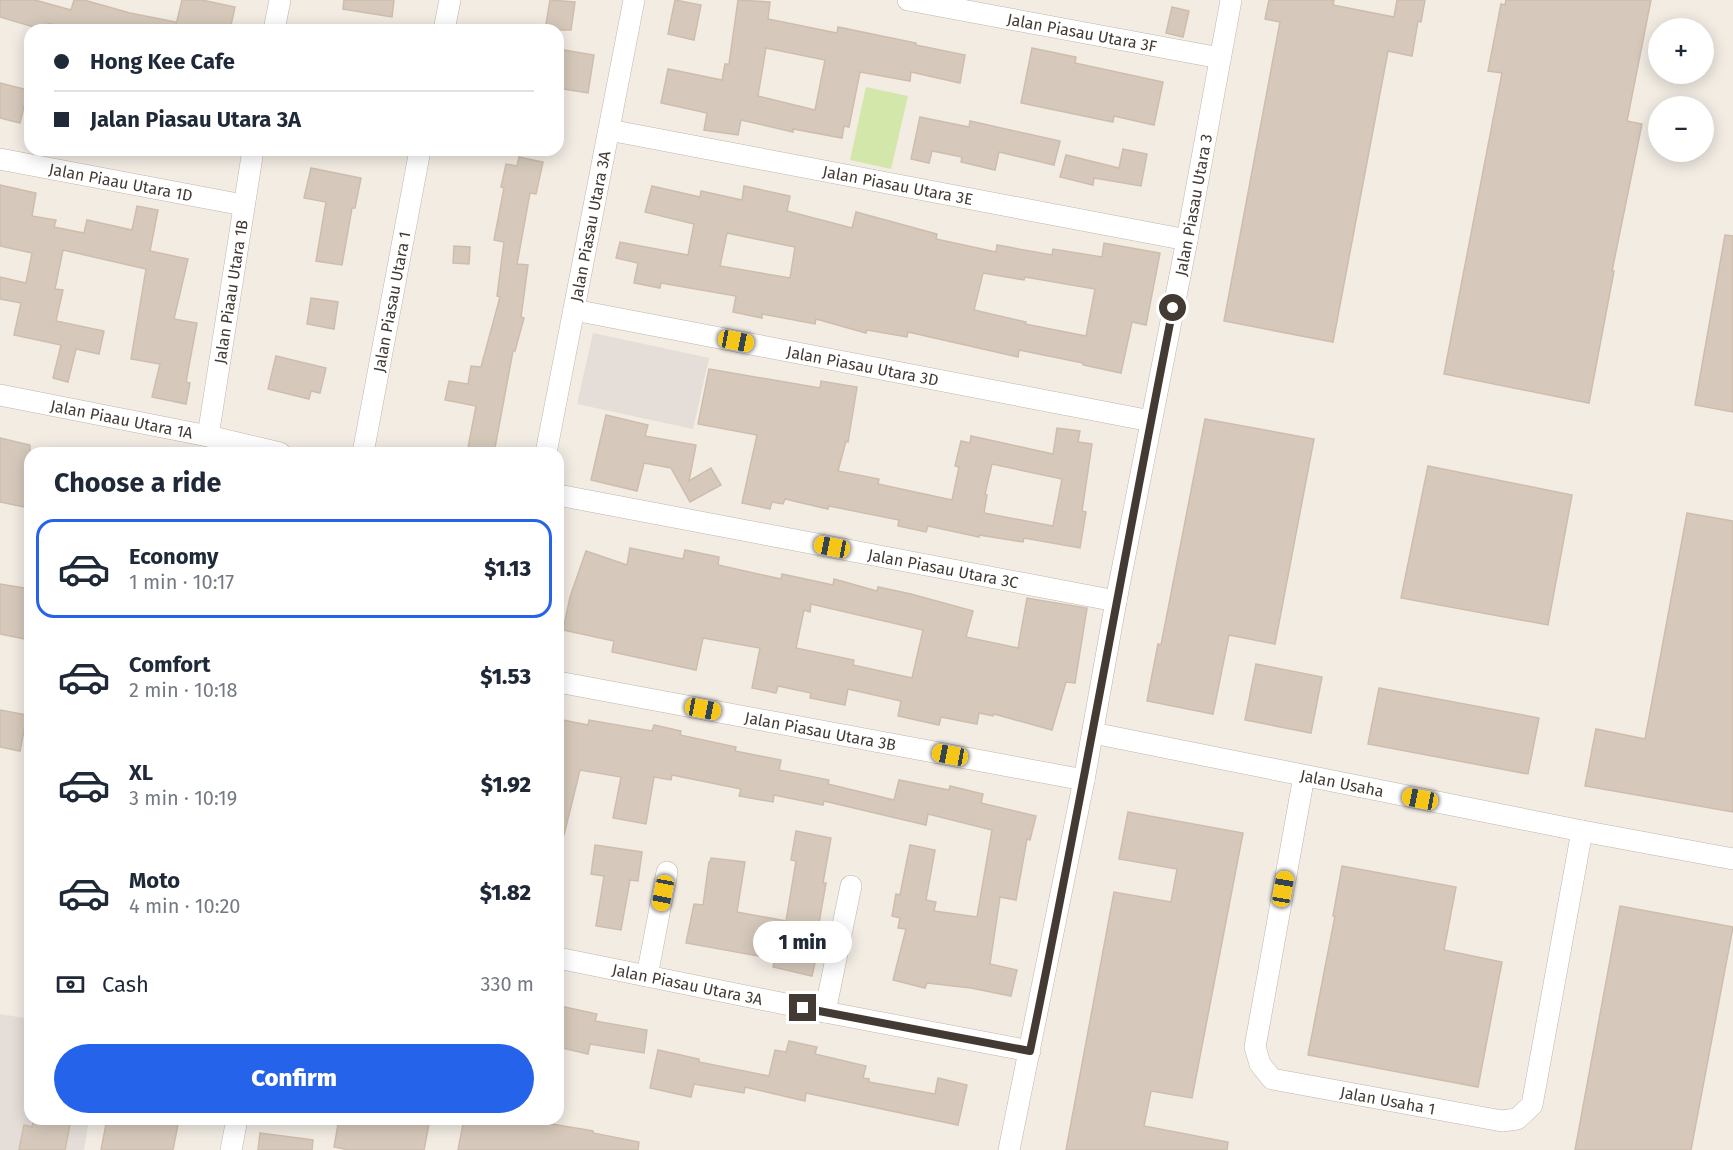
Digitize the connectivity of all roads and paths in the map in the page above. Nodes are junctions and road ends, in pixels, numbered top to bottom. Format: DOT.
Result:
graph roads {
  1 [pos="280,0"];
  2 [pos="450,0"];
  3 [pos="634,0"];
  4 [pos="908,0"];
  5 [pos="1231,0"];
  6 [pos="275,24"];
  7 [pos="445,24"];
  8 [pos="1220,58"];
  9 [pos="609,130"];
  10 [pos="252,156"];
  11 [pos="419,156"];
  12 [pos="0,159"];
  13 [pos="243,205"];
  14 [pos="1187,240"];
  15 [pos="574,310"];
  16 [pos="0,395"];
  17 [pos="1151,421"];
  18 [pos="208,436"];
  19 [pos="255,447"];
  20 [pos="364,447"];
  21 [pos="547,447"];
  22 [pos="564,496"];
  23 [pos="1116,601"];
  24 [pos="564,682"];
  25 [pos="1093,733"];
  26 [pos="1304,776"];
  27 [pos="1084,780"];
  28 [pos="1582,831"];
  29 [pos="1733,859"];
  30 [pos="667,872"];
  31 [pos="852,886"];
  32 [pos="564,959"];
  33 [pos="647,976"];
  34 [pos="825,1012"];
  35 [pos="1030,1051"];
  36 [pos="236,1125"];
  37 [pos="231,1150"];
  38 [pos="1009,1150"];
  1 -- 6 [label="street"];
  2 -- 7 [label="street"];
  3 -- 9 [label="street, Jalan Piasau Utara 3A"];
  4 -- 8 [label="street, Jalan Piasau Utara 3F"];
  5 -- 8 [label="street, Jalan Piasau Utara 3"];
  8 -- 14 [label="street, Jalan Piasau Utara 3"];
  9 -- 14 [label="street, Jalan Piasau Utara 3E"];
  9 -- 15 [label="street, Jalan Piasau Utara 3A"];
  10 -- 13 [label="street, Jalan Piaau Utara 1B"];
  11 -- 20 [label="street, Jalan Piasau Utara 1"];
  12 -- 13 [label="street, Jalan Piaau Utara 1D"];
  13 -- 18 [label="street, Jalan Piaau Utara 1B"];
  14 -- 17 [label="street, Jalan Piasau Utara 3"];
  15 -- 17 [label="street, Jalan Piasau Utara 3D"];
  15 -- 21 [label="street, Jalan Piasau Utara 3A"];
  16 -- 18 [label="street, Jalan Piaau Utara 1A"];
  17 -- 23 [label="street, Jalan Piasau Utara 3"];
  18 -- 19 [label="street, Jalan Piaau Utara 1A"];
  22 -- 23 [label="street, Jalan Piasau Utara 3C"];
  23 -- 25 [label="street, Jalan Piasau Utara 3"];
  24 -- 27 [label="street, Jalan Piasau Utara 3B"];
  25 -- 26 [label="street, Jalan Usaha"];
  25 -- 27 [label="street, Jalan Piasau Utara 3"];
  26 -- 28 [label="street, Jalan Usaha"];
  26 -- 28 [label="street, Jalan Usaha 1"];
  27 -- 35 [label="street, Jalan Piasau Utara 3"];
  28 -- 29 [label="street, Jalan Usaha"];
  30 -- 33 [label="street"];
  31 -- 34 [label="street"];
  32 -- 33 [label="street, Jalan Piasau Utara 3A"];
  33 -- 34 [label="street, Jalan Piasau Utara 3A"];
  34 -- 35 [label="street, Jalan Piasau Utara 3A"];
  35 -- 38 [label="street, Jalan Piasau Utara 3"];
  36 -- 37 [label="street"];
}
